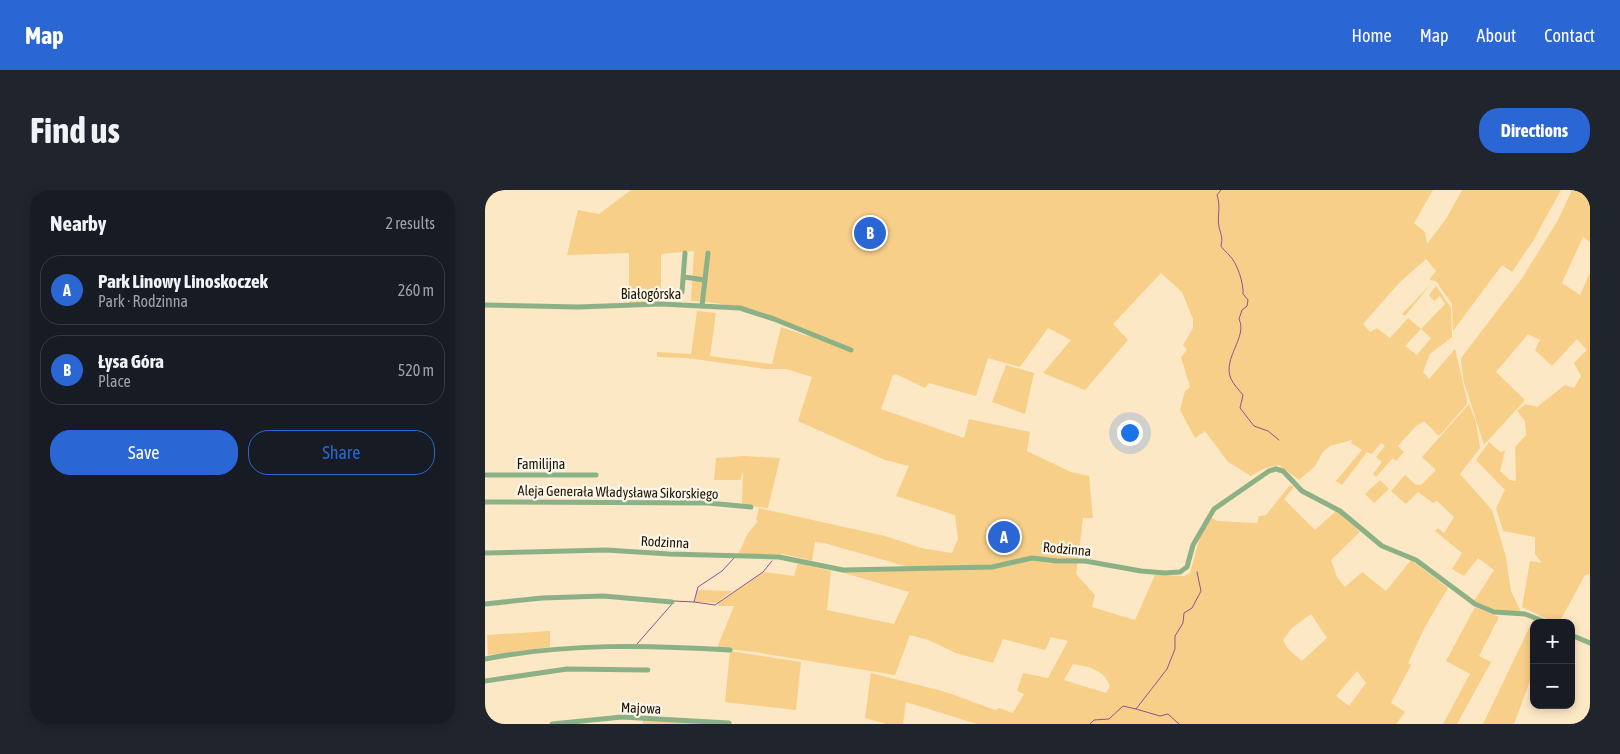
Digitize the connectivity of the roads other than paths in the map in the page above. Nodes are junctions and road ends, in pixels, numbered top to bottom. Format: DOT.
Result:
graph roads {
  1 [pos="685,253"];
  2 [pos="708,253"];
  3 [pos="683,277"];
  4 [pos="705,280"];
  5 [pos="683,292"];
  6 [pos="485,305"];
  7 [pos="702,306"];
  8 [pos="851,350"];
  9 [pos="485,475"];
  10 [pos="596,475"];
  11 [pos="485,502"];
  12 [pos="751,507"];
  13 [pos="485,553"];
  14 [pos="672,602"];
  15 [pos="485,604"];
  16 [pos="1537,619"];
  17 [pos="1575,637"];
  18 [pos="1590,644"];
  19 [pos="730,650"];
  20 [pos="485,659"];
  21 [pos="648,670"];
  22 [pos="485,680"];
  23 [pos="729,723"];
  24 [pos="552,724"];
  1 -- 3 [label="street"];
  2 -- 4 [label="street"];
  3 -- 4 [label="street"];
  3 -- 5 [label="street"];
  4 -- 7 [label="street"];
  6 -- 7 [label="street, Białogórska"];
  7 -- 8 [label="street, Białogórska"];
  9 -- 10 [label="street, Familijna"];
  11 -- 12 [label="street, Aleja Generała Władysława Sikorskiego"];
  13 -- 16 [label="street, Rodzinna"];
  14 -- 15 [label="street"];
  17 -- 18 [label="street"];
  19 -- 20 [label="street"];
  21 -- 22 [label="street"];
  23 -- 24 [label="street, Majowa"];
}
